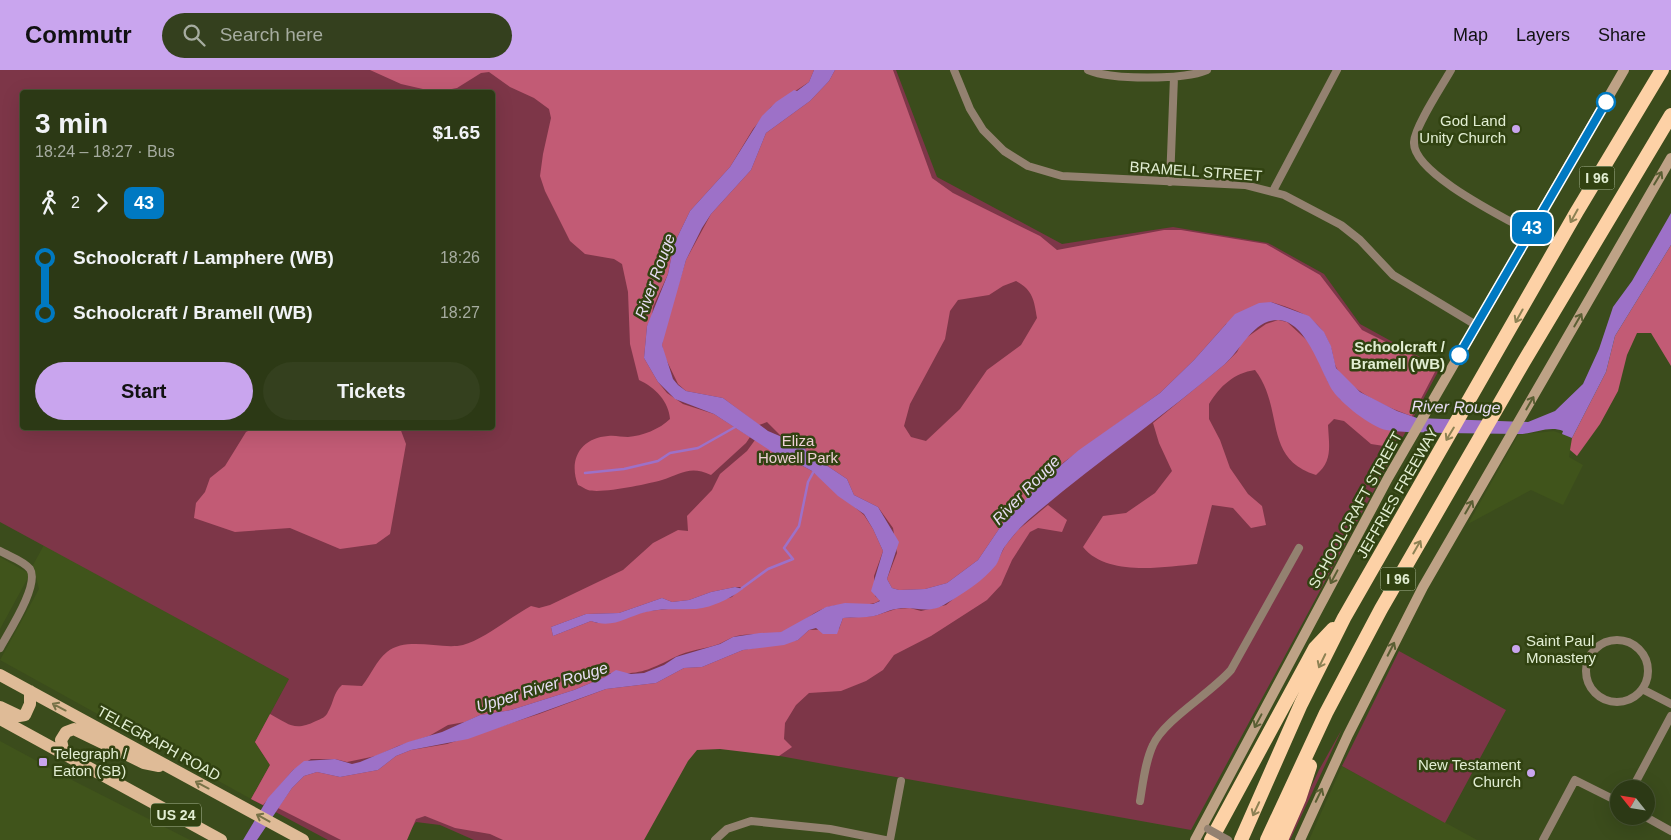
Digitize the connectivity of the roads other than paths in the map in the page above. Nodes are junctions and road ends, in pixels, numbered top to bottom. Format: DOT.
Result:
graph roads {
  1 [pos="954,70"];
  2 [pos="1088,70"];
  3 [pos="1207,70"];
  4 [pos="1337,70"];
  5 [pos="1451,70"];
  6 [pos="1624,70"];
  7 [pos="1652,70"];
  8 [pos="1662,70"];
  9 [pos="1174,77"];
  10 [pos="1643,99"];
  11 [pos="1671,115"];
  12 [pos="1671,158"];
  13 [pos="1170,182"];
  14 [pos="1273,191"];
  15 [pos="1530,232"];
  16 [pos="1476,325"];
  17 [pos="1299,548"];
  18 [pos="0,551"];
  19 [pos="1344,618"];
  20 [pos="0,648"];
  21 [pos="0,675"];
  22 [pos="1642,688"];
  23 [pos="30,691"];
  24 [pos="1671,704"];
  25 [pos="0,707"];
  26 [pos="1326,713"];
  27 [pos="1671,716"];
  28 [pos="0,719"];
  29 [pos="64,754"];
  30 [pos="169,767"];
  31 [pos="1637,780"];
  32 [pos="900,781"];
  33 [pos="1610,798"];
  34 [pos="1140,801"];
  35 [pos="1655,822"];
  36 [pos="1671,831"];
  37 [pos="1207,832"];
  38 [pos="221,840"];
  39 [pos="302,840"];
  40 [pos="715,840"];
  41 [pos="885,840"];
  42 [pos="890,840"];
  43 [pos="1195,840"];
  44 [pos="1228,840"];
  45 [pos="1241,840"];
  46 [pos="1268,840"];
  47 [pos="1281,840"];
  48 [pos="1300,840"];
  49 [pos="1543,840"];
  1 -- 13 [label="street, BRAMELL STREET"];
  2 -- 9 [label="street"];
  3 -- 9 [label="street"];
  4 -- 14 [label="street"];
  5 -- 15 [label="street"];
  6 -- 15 [label="main road, SCHOOLCRAFT STREET"];
  7 -- 10 [label="highway"];
  8 -- 10 [label="highway, JEFFRIES FREEWAY / I 96"];
  9 -- 13 [label="street"];
  10 -- 19 [label="highway, JEFFRIES FREEWAY / I 96, one-way"];
  26 -- 11 [label="highway, I 96, one-way"];
  48 -- 12 [label="main road, one-way"];
  13 -- 14 [label="street, BRAMELL STREET"];
  14 -- 16 [label="street, BRAMELL STREET"];
  15 -- 16 [label="main road, SCHOOLCRAFT STREET"];
  16 -- 37 [label="main road, SCHOOLCRAFT STREET, one-way"];
  17 -- 34 [label="street"];
  18 -- 20 [label="street"];
  19 -- 37 [label="highway"];
  19 -- 45 [label="highway, JEFFRIES FREEWAY / I 96, one-way"];
  21 -- 23 [label="main road, TELEGRAPH ROAD / US 24"];
  22 -- 22 [label="street"];
  22 -- 24 [label="street"];
  23 -- 25 [label="main road"];
  30 -- 23 [label="main road, TELEGRAPH ROAD / US 24, one-way"];
  26 -- 46 [label="highway, I 96"];
  26 -- 47 [label="highway"];
  27 -- 31 [label="street"];
  28 -- 29 [label="main road, US 24"];
  29 -- 30 [label="main road"];
  29 -- 38 [label="main road, US 24"];
  39 -- 30 [label="main road, TELEGRAPH ROAD / US 24, one-way"];
  32 -- 42 [label="street"];
  33 -- 49 [label="street"];
  35 -- 36 [label="street"];
  37 -- 43 [label="main road, SCHOOLCRAFT STREET"];
  37 -- 44 [label="street, bridge"];
  40 -- 41 [label="street"];
}
